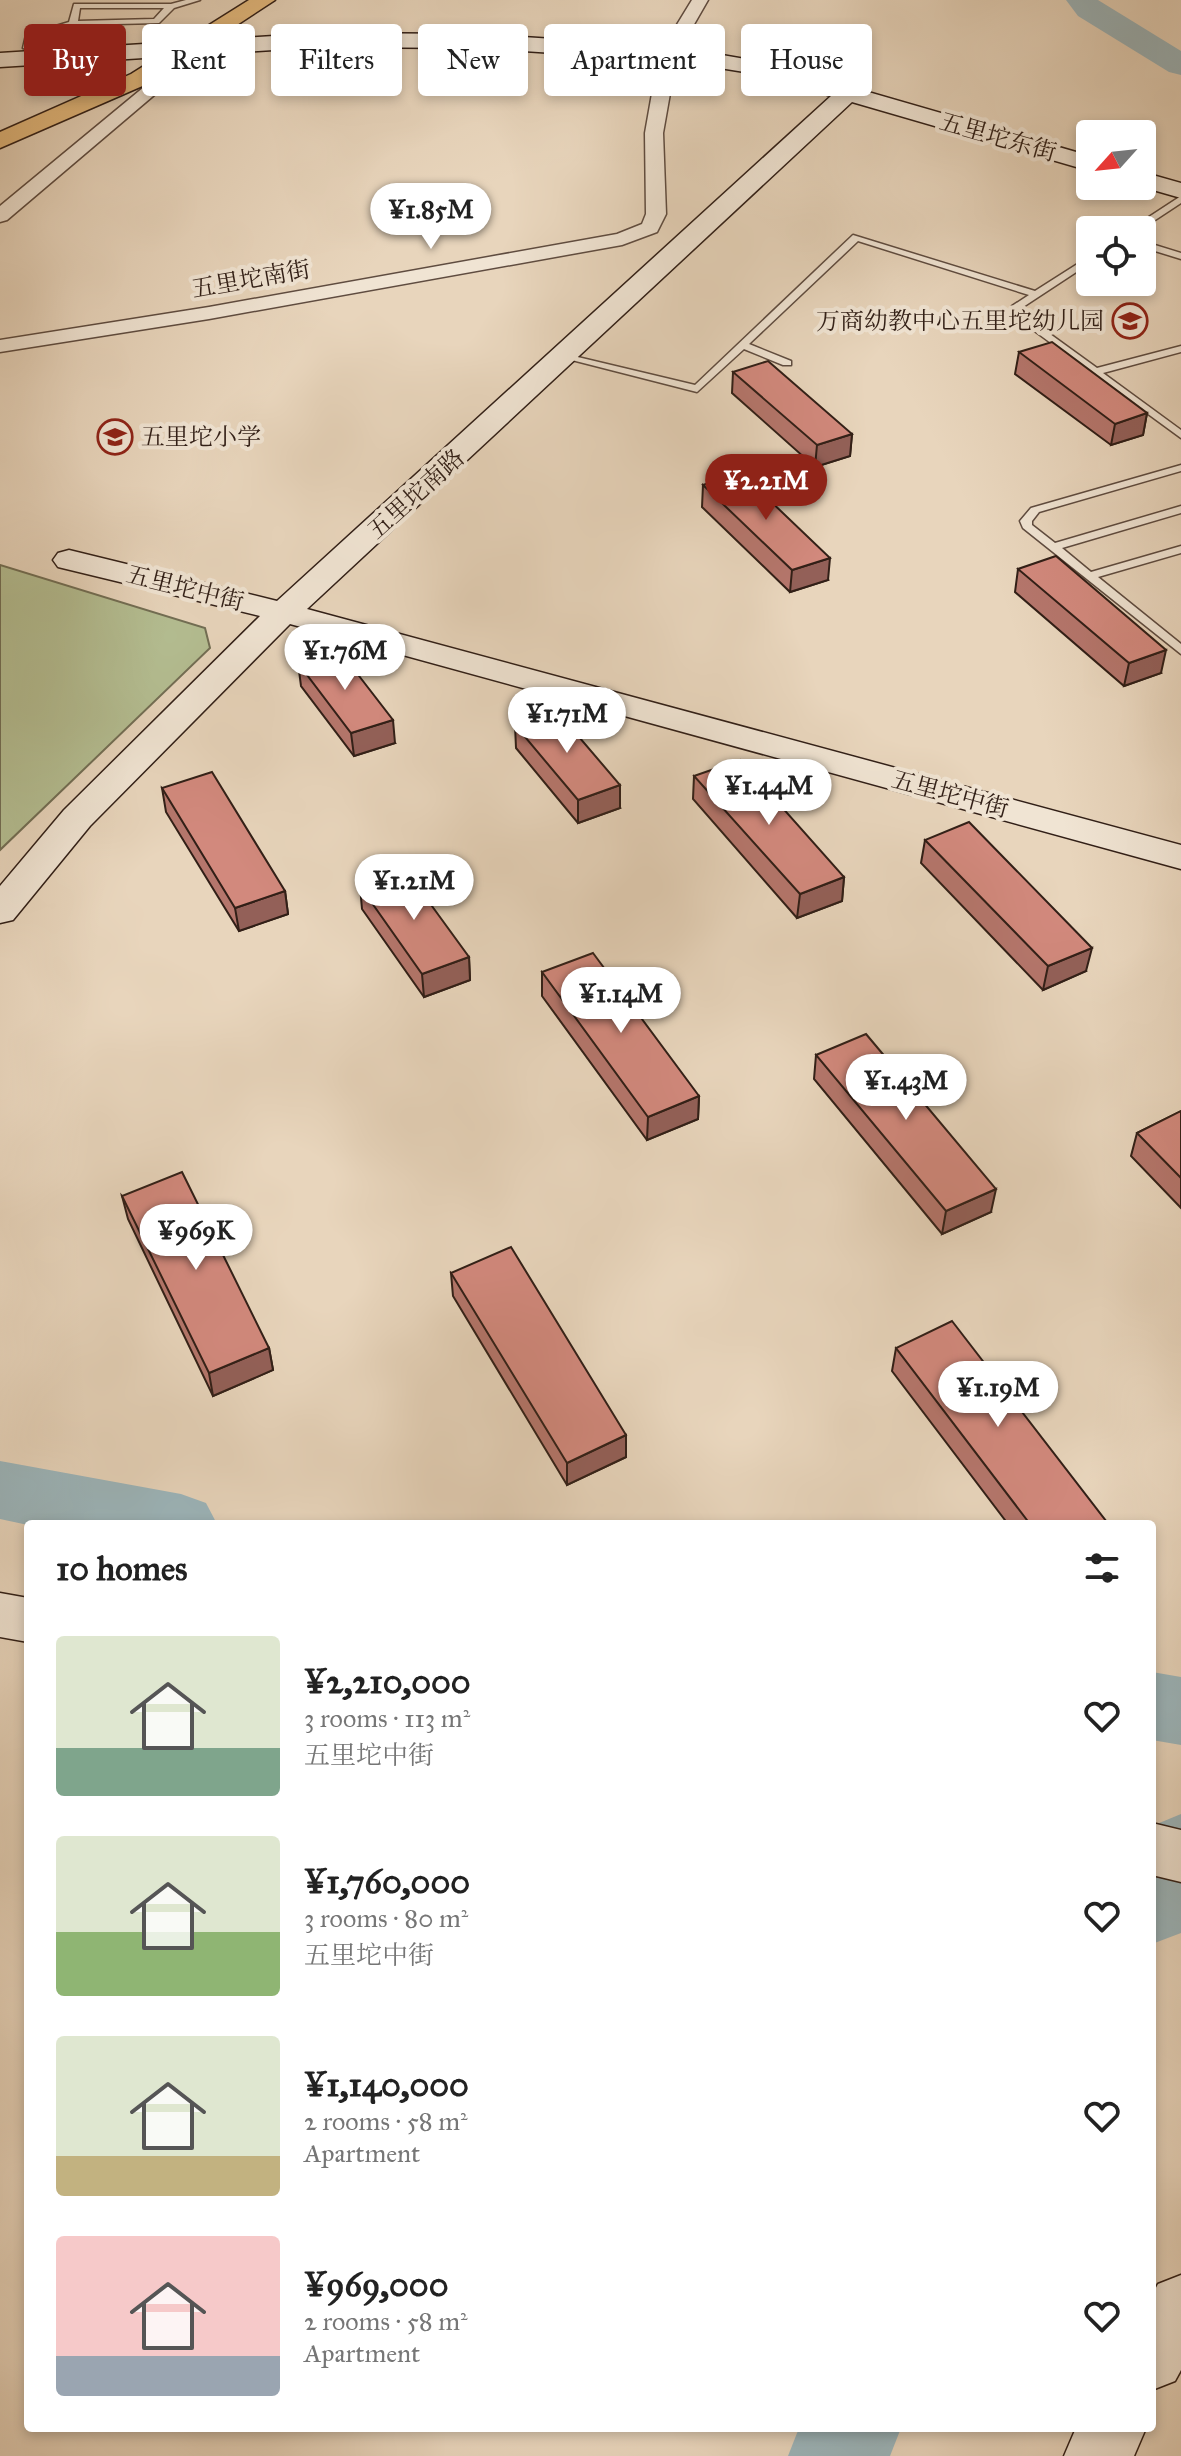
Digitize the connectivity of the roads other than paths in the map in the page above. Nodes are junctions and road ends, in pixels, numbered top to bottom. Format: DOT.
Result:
graph roads {
  1 [pos="196,0"];
  2 [pos="241,0"];
  3 [pos="264,0"];
  4 [pos="700,0"];
  5 [pos="171,6"];
  6 [pos="73,23"];
  7 [pos="70,24"];
  8 [pos="207,24"];
  9 [pos="219,24"];
  10 [pos="686,24"];
  11 [pos="255,43"];
  12 [pos="544,46"];
  13 [pos="24,48"];
  14 [pos="142,49"];
  15 [pos="0,50"];
  16 [pos="0,60"];
  17 [pos="142,62"];
  18 [pos="142,76"];
  19 [pos="139,79"];
  20 [pos="661,96"];
  21 [pos="845,96"];
  22 [pos="858,96"];
  23 [pos="0,129"];
  24 [pos="0,141"];
  25 [pos="1076,160"];
  26 [pos="1156,183"];
  27 [pos="1181,191"];
  28 [pos="1181,199"];
  29 [pos="0,216"];
  30 [pos="1155,216"];
  31 [pos="1156,248"];
  32 [pos="1181,256"];
  33 [pos="1076,268"];
  34 [pos="1036,294"];
  35 [pos="742,345"];
  36 [pos="0,346"];
  37 [pos="1181,349"];
  38 [pos="565,357"];
  39 [pos="787,363"];
  40 [pos="1094,372"];
  41 [pos="1180,433"];
  42 [pos="1181,468"];
  43 [pos="1181,509"];
  44 [pos="1054,547"];
  45 [pos="1181,549"];
  46 [pos="69,560"];
  47 [pos="1090,576"];
  48 [pos="286,613"];
  49 [pos="1181,650"];
  50 [pos="1181,857"];
  51 [pos="0,911"];
  52 [pos="0,1615"];
  53 [pos="24,1619"];
  54 [pos="1156,1850"];
  55 [pos="1181,1856"];
  56 [pos="1181,2307"];
  57 [pos="1156,2351"];
  58 [pos="1111,2432"];
  59 [pos="1097,2456"];
  1 -- 5 [label="lane"];
  2 -- 8 [label="highway"];
  3 -- 9 [label="highway"];
  4 -- 10 [label="street, 五里坨南街"];
  5 -- 6 [label="lane"];
  5 -- 6 [label="lane"];
  6 -- 7 [label="lane"];
  11 -- 12 [label="street, 五里坨东街"];
  13 -- 15 [label="street, 五里坨东街"];
  14 -- 16 [label="street, 五里坨东街"];
  17 -- 23 [label="highway"];
  18 -- 19 [label="highway"];
  19 -- 24 [label="highway"];
  19 -- 29 [label="street"];
  20 -- 36 [label="street, 五里坨南街"];
  21 -- 38 [label="street, 五里坨南路"];
  22 -- 25 [label="street, 五里坨东街"];
  26 -- 27 [label="street"];
  28 -- 30 [label="lane"];
  31 -- 32 [label="lane"];
  33 -- 34 [label="lane"];
  34 -- 35 [label="lane"];
  34 -- 40 [label="lane"];
  35 -- 38 [label="lane"];
  35 -- 39 [label="lane"];
  37 -- 40 [label="lane"];
  38 -- 48 [label="street, 五里坨南路"];
  40 -- 41 [label="lane"];
  42 -- 44 [label="lane"];
  43 -- 44 [label="lane"];
  44 -- 47 [label="lane"];
  45 -- 47 [label="lane"];
  46 -- 48 [label="street, 五里坨中街"];
  47 -- 49 [label="lane"];
  48 -- 50 [label="street, 五里坨中街"];
  48 -- 51 [label="street, 五里坨南路"];
  52 -- 53 [label="street"];
  54 -- 55 [label="street"];
  56 -- 57 [label="street"];
  58 -- 59 [label="street"];
}
